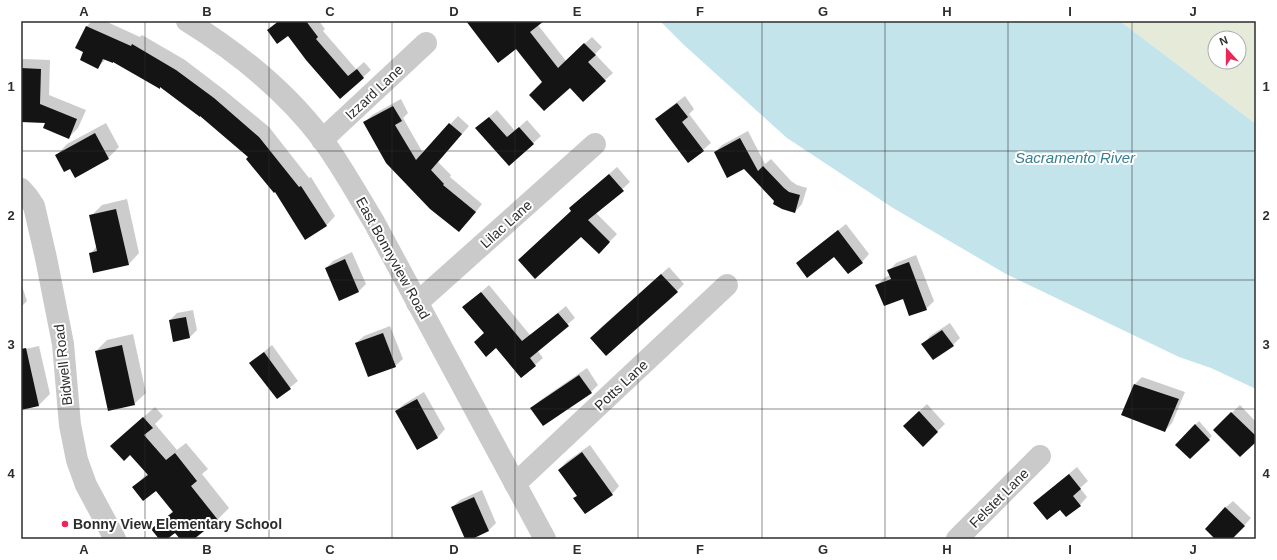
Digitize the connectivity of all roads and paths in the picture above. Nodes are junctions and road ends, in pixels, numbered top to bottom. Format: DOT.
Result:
graph roads {
  1 [pos="187,21"];
  2 [pos="426,43"];
  3 [pos="322,140"];
  4 [pos="595,144"];
  5 [pos="21,188"];
  6 [pos="727,285"];
  7 [pos="417,303"];
  8 [pos="1040,456"];
  9 [pos="515,484"];
  10 [pos="115,539"];
  11 [pos="545,539"];
  12 [pos="957,539"];
  1 -- 3 [label="street, East Bonnyview Road"];
  2 -- 3 [label="street, Izzard Lane"];
  3 -- 7 [label="street, East Bonnyview Road"];
  4 -- 7 [label="street, Lilac Lane"];
  5 -- 10 [label="street, Bidwell Road"];
  6 -- 9 [label="street, Potts Lane"];
  7 -- 9 [label="street, East Bonnyview Road"];
  8 -- 12 [label="street, Felstet Lane"];
  9 -- 11 [label="street, East Bonnyview Road"];
}
